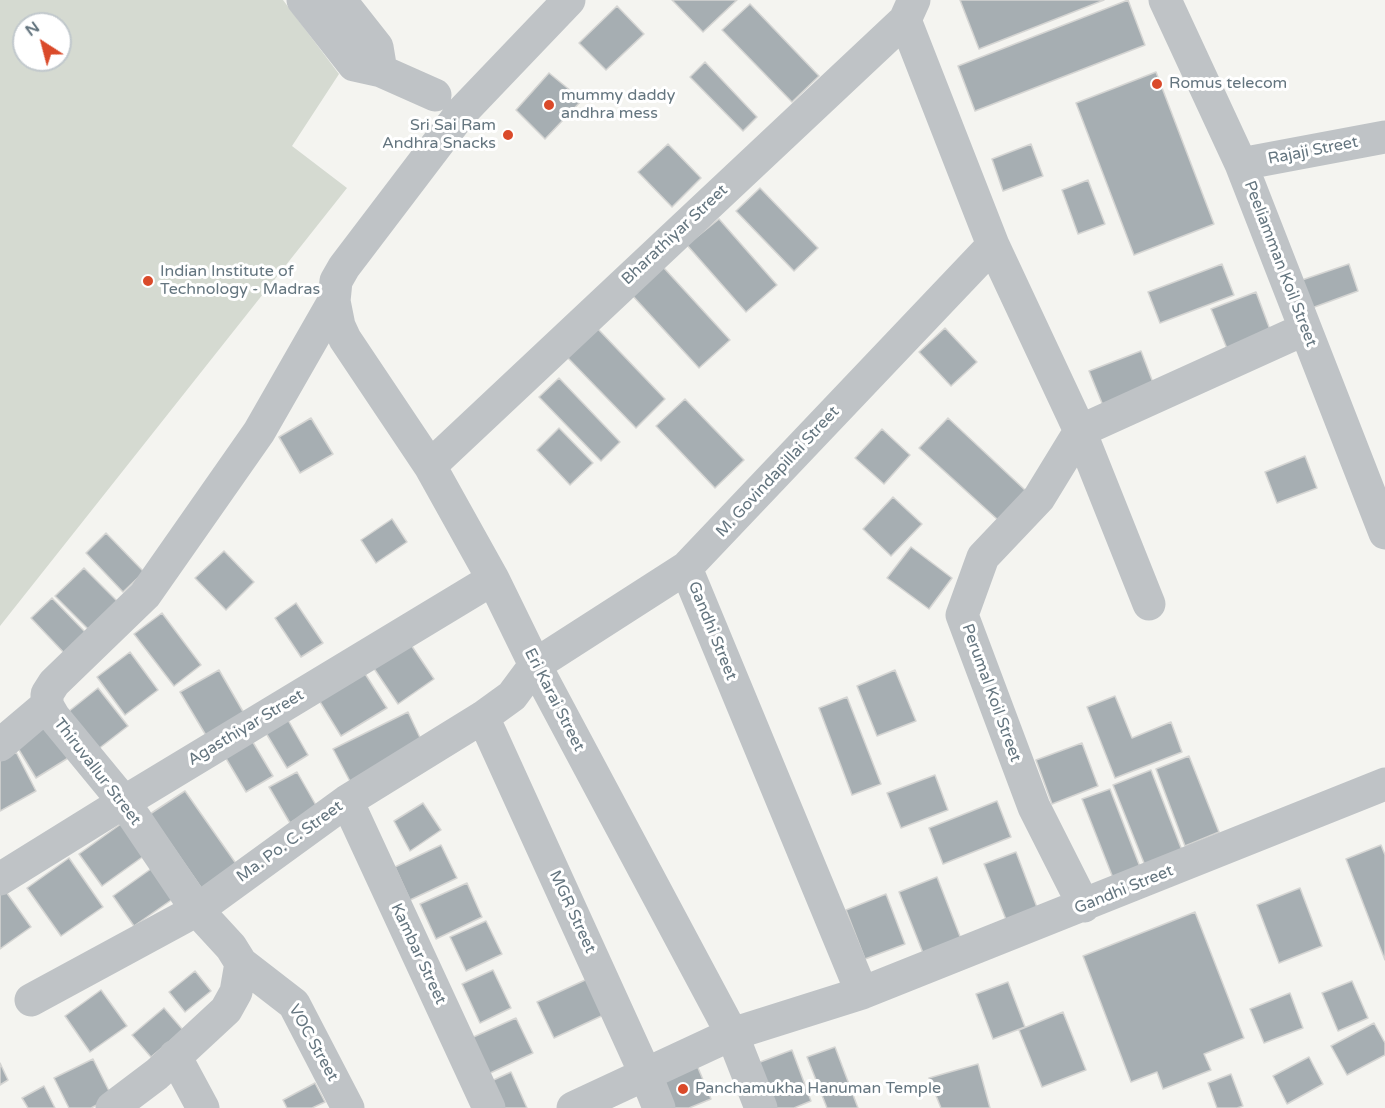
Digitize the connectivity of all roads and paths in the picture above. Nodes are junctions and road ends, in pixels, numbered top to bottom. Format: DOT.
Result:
graph roads {
  1 [pos="303,0"];
  2 [pos="340,0"];
  3 [pos="569,0"];
  4 [pos="1165,0"];
  5 [pos="910,10"];
  6 [pos="381,71"];
  7 [pos="435,95"];
  8 [pos="1385,137"];
  9 [pos="1241,164"];
  10 [pos="993,245"];
  11 [pos="334,300"];
  12 [pos="1305,329"];
  13 [pos="1080,431"];
  14 [pos="430,466"];
  15 [pos="1385,533"];
  16 [pos="686,568"];
  17 [pos="493,579"];
  18 [pos="1149,604"];
  19 [pos="535,665"];
  20 [pos="47,705"];
  21 [pos="483,717"];
  22 [pos="0,745"];
  23 [pos="1385,784"];
  24 [pos="347,801"];
  25 [pos="124,802"];
  26 [pos="0,879"];
  27 [pos="1084,906"];
  28 [pos="197,910"];
  29 [pos="241,963"];
  30 [pos="862,993"];
  31 [pos="31,1000"];
  32 [pos="732,1034"];
  33 [pos="175,1056"];
  34 [pos="645,1072"];
  35 [pos="112,1108"];
  36 [pos="203,1108"];
  37 [pos="348,1108"];
  38 [pos="489,1108"];
  39 [pos="573,1108"];
  40 [pos="659,1108"];
  41 [pos="761,1108"];
  1 -- 6 [label="street"];
  2 -- 6 [label="street"];
  3 -- 11 [label="street"];
  4 -- 9 [label="street, Peeliamman Koil Street"];
  5 -- 10 [label="street"];
  5 -- 14 [label="street, Bharathiyar Street"];
  6 -- 7 [label="street"];
  8 -- 9 [label="street, Rajaji Street"];
  9 -- 12 [label="street, Peeliamman Koil Street"];
  10 -- 13 [label="street"];
  10 -- 16 [label="street, M. Govindapillai Street"];
  11 -- 14 [label="street, Eri Karai Street"];
  11 -- 20 [label="street, Thiruvallur Street"];
  12 -- 13 [label="street"];
  12 -- 15 [label="street, Peeliamman Koil Street"];
  13 -- 18 [label="street"];
  13 -- 27 [label="street, Perumal Koil Street"];
  14 -- 17 [label="street, Eri Karai Street"];
  16 -- 19 [label="street, M. Govindapillai Street"];
  16 -- 30 [label="street, Gandhi Street"];
  17 -- 19 [label="street, Eri Karai Street"];
  17 -- 25 [label="street, Agasthiyar Street"];
  19 -- 21 [label="street, Ma. Po. C. Street"];
  19 -- 32 [label="street, Eri Karai Street"];
  20 -- 22 [label="street"];
  20 -- 25 [label="street, Thiruvallur Street"];
  21 -- 24 [label="street, Ma. Po. C. Street"];
  21 -- 34 [label="street, MGR Street"];
  23 -- 27 [label="street, Gandhi Street"];
  24 -- 28 [label="street, Ma. Po. C. Street"];
  24 -- 38 [label="street, Kambar Street"];
  25 -- 26 [label="street, Agasthiyar Street"];
  25 -- 28 [label="street, Thiruvallur Street"];
  27 -- 30 [label="street, Gandhi Street"];
  28 -- 29 [label="street, Thiruvallur Street"];
  28 -- 31 [label="street, Ma. Po. C. Street"];
  29 -- 33 [label="street"];
  29 -- 37 [label="street, VOC Street"];
  30 -- 32 [label="street, Gandhi Street"];
  32 -- 34 [label="street, Gandhi Street"];
  32 -- 41 [label="street, Eri Karai Street"];
  33 -- 35 [label="street"];
  33 -- 36 [label="street"];
  34 -- 39 [label="street, Gandhi Street"];
  34 -- 40 [label="street, MGR Street"];
}
